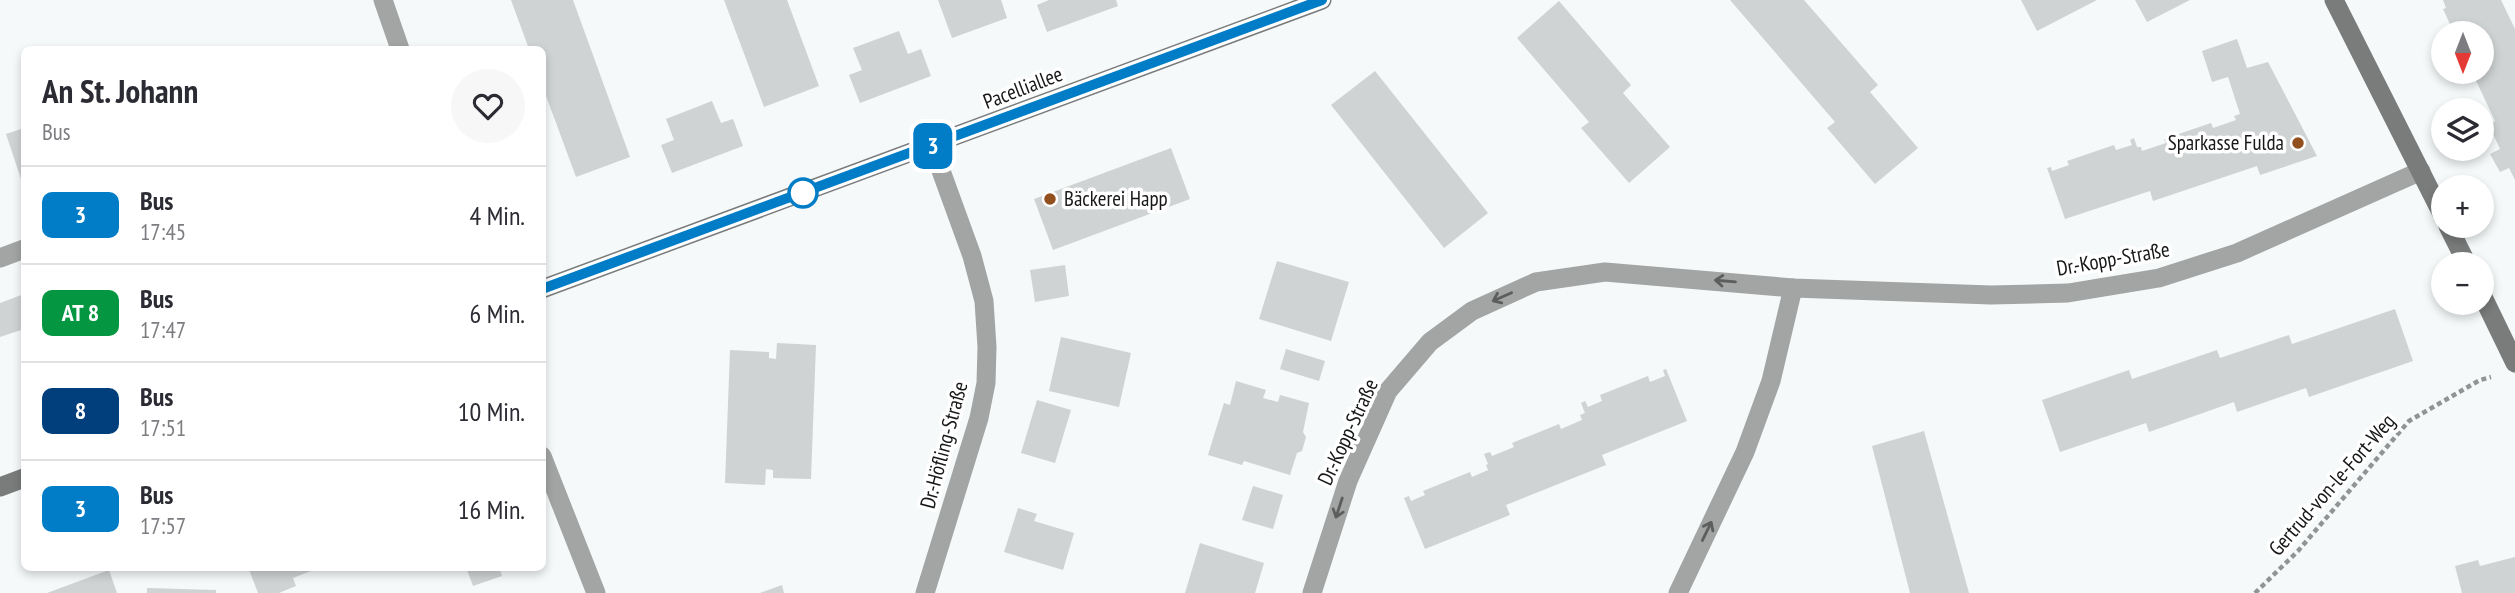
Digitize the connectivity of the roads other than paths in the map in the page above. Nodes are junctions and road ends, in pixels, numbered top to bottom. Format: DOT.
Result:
graph roads {
  1 [pos="383,0"];
  2 [pos="1322,0"];
  3 [pos="2334,0"];
  4 [pos="399,46"];
  5 [pos="932,146"];
  6 [pos="2421,171"];
  7 [pos="2431,191"];
  8 [pos="21,250"];
  9 [pos="0,258"];
  10 [pos="546,288"];
  11 [pos="1793,288"];
  12 [pos="2489,315"];
  13 [pos="2509,369"];
  14 [pos="546,466"];
  15 [pos="21,479"];
  16 [pos="0,487"];
  17 [pos="596,593"];
  18 [pos="925,593"];
  19 [pos="1311,593"];
  20 [pos="1678,593"];
  1 -- 4 [label="street"];
  2 -- 5 [label="main road, Pacelliallee"];
  3 -- 6 [label="main road"];
  5 -- 10 [label="main road, Pacelliallee"];
  5 -- 18 [label="street, Dr.-Höfling-Straße"];
  6 -- 7 [label="main road"];
  6 -- 11 [label="street, Dr.-Kopp-Straße"];
  8 -- 9 [label="street"];
  11 -- 19 [label="street, Dr.-Kopp-Straße, one-way"];
  20 -- 11 [label="street, one-way"];
  12 -- 13 [label="main road"];
  14 -- 17 [label="street"];
  15 -- 16 [label="main road"];
}
